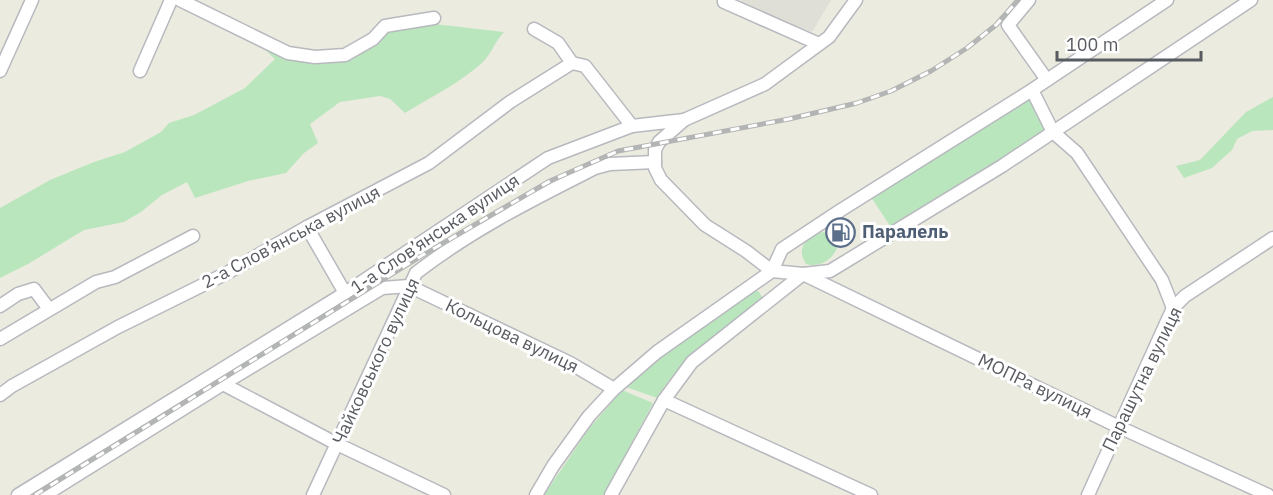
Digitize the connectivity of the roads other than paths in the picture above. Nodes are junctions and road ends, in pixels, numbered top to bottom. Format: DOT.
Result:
graph roads {
  1 [pos="32,0"];
  2 [pos="171,0"];
  3 [pos="180,0"];
  4 [pos="856,0"];
  5 [pos="1029,0"];
  6 [pos="1167,0"];
  7 [pos="1251,0"];
  8 [pos="724,1"];
  9 [pos="434,18"];
  10 [pos="534,29"];
  11 [pos="819,44"];
  12 [pos="572,63"];
  13 [pos="0,71"];
  14 [pos="140,71"];
  15 [pos="1047,80"];
  16 [pos="1032,90"];
  17 [pos="684,120"];
  18 [pos="632,126"];
  19 [pos="1053,132"];
  20 [pos="655,162"];
  21 [pos="308,227"];
  22 [pos="193,236"];
  23 [pos="1273,238"];
  24 [pos="772,271"];
  25 [pos="803,274"];
  26 [pos="409,286"];
  27 [pos="345,293"];
  28 [pos="0,306"];
  29 [pos="1173,308"];
  30 [pos="50,309"];
  31 [pos="0,339"];
  32 [pos="223,384"];
  33 [pos="614,389"];
  34 [pos="0,395"];
  35 [pos="664,400"];
  36 [pos="1119,427"];
  37 [pos="337,444"];
  38 [pos="18,495"];
  39 [pos="45,495"];
  40 [pos="313,495"];
  41 [pos="444,495"];
  42 [pos="536,495"];
  43 [pos="611,495"];
  44 [pos="871,495"];
  45 [pos="1088,495"];
  46 [pos="1268,495"];
  1 -- 13 [label="street"];
  2 -- 14 [label="street"];
  3 -- 9 [label="street"];
  4 -- 11 [label="street, 1-а Слов’янська вулиця"];
  5 -- 15 [label="street"];
  6 -- 15 [label="street"];
  7 -- 19 [label="street"];
  8 -- 11 [label="street"];
  10 -- 12 [label="street"];
  11 -- 17 [label="street, 1-а Слов’янська вулиця"];
  12 -- 18 [label="street"];
  12 -- 21 [label="street, 2-а Слов’янська вулиця"];
  15 -- 16 [label="street"];
  16 -- 19 [label="street"];
  16 -- 24 [label="street"];
  17 -- 18 [label="street, 1-а Слов’янська вулиця"];
  17 -- 20 [label="street"];
  18 -- 27 [label="street, 1-а Слов’янська вулиця"];
  19 -- 25 [label="street"];
  19 -- 29 [label="street"];
  20 -- 24 [label="street"];
  20 -- 26 [label="street, Чайковського вулиця"];
  21 -- 27 [label="street"];
  21 -- 34 [label="street, 2-а Слов’янська вулиця"];
  22 -- 30 [label="street"];
  23 -- 29 [label="street, Парашутна вулиця"];
  24 -- 25 [label="street"];
  24 -- 33 [label="street"];
  25 -- 35 [label="street"];
  25 -- 36 [label="street, МОПРа вулиця"];
  26 -- 32 [label="street"];
  26 -- 33 [label="street, Кольцова вулиця"];
  26 -- 37 [label="street, Чайковського вулиця"];
  27 -- 38 [label="street, 1-а Слов’янська вулиця"];
  28 -- 30 [label="street"];
  29 -- 36 [label="street, Парашутна вулиця"];
  30 -- 31 [label="street"];
  32 -- 37 [label="street"];
  32 -- 39 [label="street"];
  33 -- 42 [label="street"];
  35 -- 43 [label="street"];
  35 -- 44 [label="street"];
  36 -- 45 [label="street, Парашутна вулиця"];
  36 -- 46 [label="street, МОПРа вулиця"];
  37 -- 40 [label="street, Чайковського вулиця"];
  37 -- 41 [label="street"];
}
